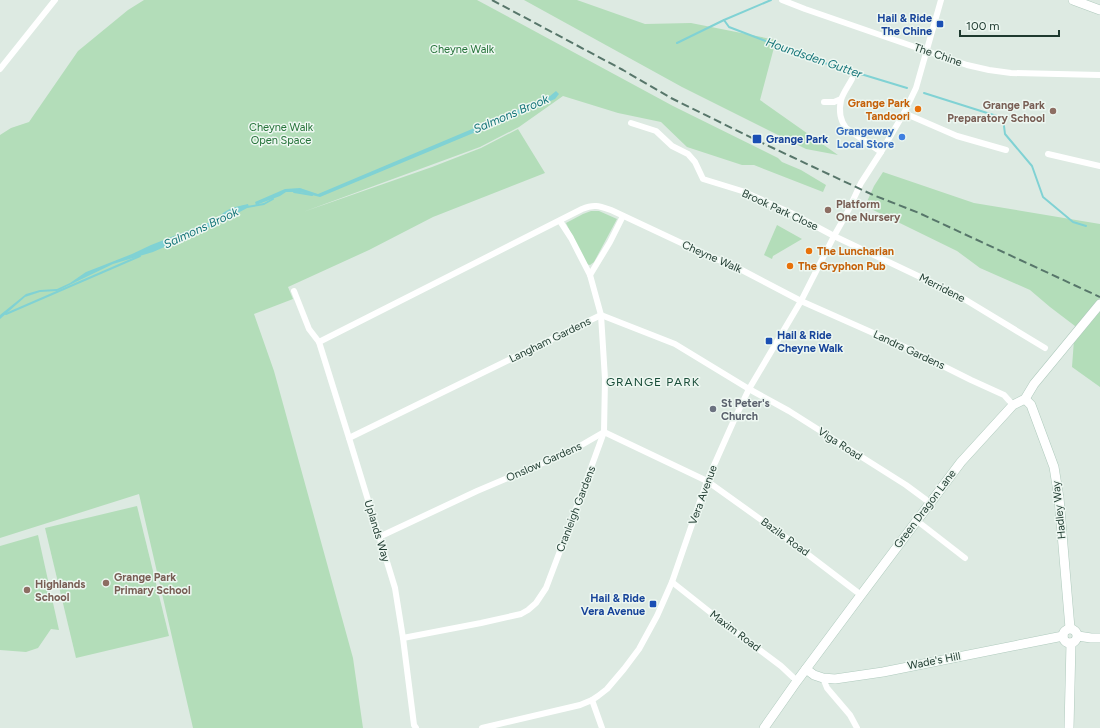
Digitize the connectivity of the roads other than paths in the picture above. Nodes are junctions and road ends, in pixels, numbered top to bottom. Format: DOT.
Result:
graph roads {
  1 [pos="55,0"];
  2 [pos="941,0"];
  3 [pos="1073,0"];
  4 [pos="785,1"];
  5 [pos="1100,10"];
  6 [pos="926,51"];
  7 [pos="0,70"];
  8 [pos="1100,74"];
  9 [pos="852,79"];
  10 [pos="841,99"];
  11 [pos="824,102"];
  12 [pos="904,113"];
  13 [pos="631,122"];
  14 [pos="1006,150"];
  15 [pos="882,152"];
  16 [pos="1048,154"];
  17 [pos="1100,166"];
  18 [pos="623,216"];
  19 [pos="560,221"];
  20 [pos="834,236"];
  21 [pos="590,275"];
  22 [pos="294,291"];
  23 [pos="801,301"];
  24 [pos="1100,304"];
  25 [pos="601,315"];
  26 [pos="319,342"];
  27 [pos="1045,348"];
  28 [pos="749,389"];
  29 [pos="1025,399"];
  30 [pos="1013,405"];
  31 [pos="604,432"];
  32 [pos="349,438"];
  33 [pos="707,481"];
  34 [pos="929,502"];
  35 [pos="916,520"];
  36 [pos="379,537"];
  37 [pos="965,558"];
  38 [pos="672,582"];
  39 [pos="861,595"];
  40 [pos="1070,628"];
  41 [pos="1063,636"];
  42 [pos="1078,636"];
  43 [pos="403,638"];
  44 [pos="1100,638"];
  45 [pos="1071,643"];
  46 [pos="806,669"];
  47 [pos="823,678"];
  48 [pos="797,681"];
  49 [pos="592,700"];
  50 [pos="413,727"];
  51 [pos="482,728"];
  52 [pos="602,728"];
  53 [pos="764,728"];
  54 [pos="857,728"];
  55 [pos="1069,728"];
  1 -- 7 [label="street"];
  2 -- 6 [label="street, Vera Avenue"];
  3 -- 5 [label="street"];
  4 -- 6 [label="street, The Chine"];
  6 -- 8 [label="street, The Chine"];
  6 -- 12 [label="street, Vera Avenue"];
  9 -- 10 [label="street"];
  10 -- 11 [label="street"];
  10 -- 15 [label="street"];
  12 -- 14 [label="street"];
  12 -- 15 [label="street, Vera Avenue"];
  13 -- 20 [label="street, Brook Park Close"];
  15 -- 20 [label="street, Vera Avenue"];
  16 -- 17 [label="street"];
  18 -- 19 [label="street, Cheyne Walk"];
  18 -- 21 [label="street"];
  18 -- 23 [label="street, Cheyne Walk"];
  19 -- 21 [label="street, Cranleigh Gardens"];
  19 -- 26 [label="street, Cheyne Walk"];
  20 -- 23 [label="street, Vera Avenue"];
  20 -- 27 [label="street, Merridene"];
  21 -- 25 [label="street, Cranleigh Gardens"];
  22 -- 26 [label="street, Uplands Way"];
  23 -- 28 [label="street, Vera Avenue"];
  23 -- 30 [label="street, Landra Gardens"];
  24 -- 29 [label="street"];
  25 -- 28 [label="street, Langham Gardens"];
  25 -- 31 [label="street, Cranleigh Gardens"];
  25 -- 32 [label="street, Langham Gardens"];
  26 -- 32 [label="street, Uplands Way"];
  28 -- 33 [label="street, Vera Avenue"];
  28 -- 34 [label="street, Viga Road"];
  29 -- 30 [label="street, Green Dragon Lane"];
  29 -- 40 [label="street, Hadley Way"];
  30 -- 34 [label="street, Green Dragon Lane"];
  31 -- 33 [label="street"];
  31 -- 36 [label="street, Onslow Gardens"];
  31 -- 43 [label="street, Cranleigh Gardens"];
  32 -- 36 [label="street, Uplands Way"];
  33 -- 38 [label="street, Vera Avenue"];
  33 -- 39 [label="street, Bazile Road"];
  34 -- 35 [label="street, Green Dragon Lane"];
  35 -- 37 [label="street"];
  35 -- 39 [label="street, Green Dragon Lane"];
  36 -- 43 [label="street, Uplands Way"];
  38 -- 48 [label="street, Maxim Road"];
  38 -- 49 [label="street, Vera Avenue"];
  39 -- 46 [label="street, Green Dragon Lane"];
  40 -- 41 [label="street"];
  40 -- 42 [label="street"];
  41 -- 45 [label="street"];
  41 -- 47 [label="street, Wade's Hill"];
  42 -- 44 [label="street"];
  42 -- 45 [label="street"];
  43 -- 50 [label="street, Uplands Way"];
  45 -- 55 [label="street"];
  46 -- 47 [label="street, Wade's Hill"];
  46 -- 48 [label="street, Green Dragon Lane"];
  47 -- 54 [label="street"];
  48 -- 53 [label="street, Green Dragon Lane"];
  49 -- 51 [label="street, Vera Avenue"];
  49 -- 52 [label="street"];
}
